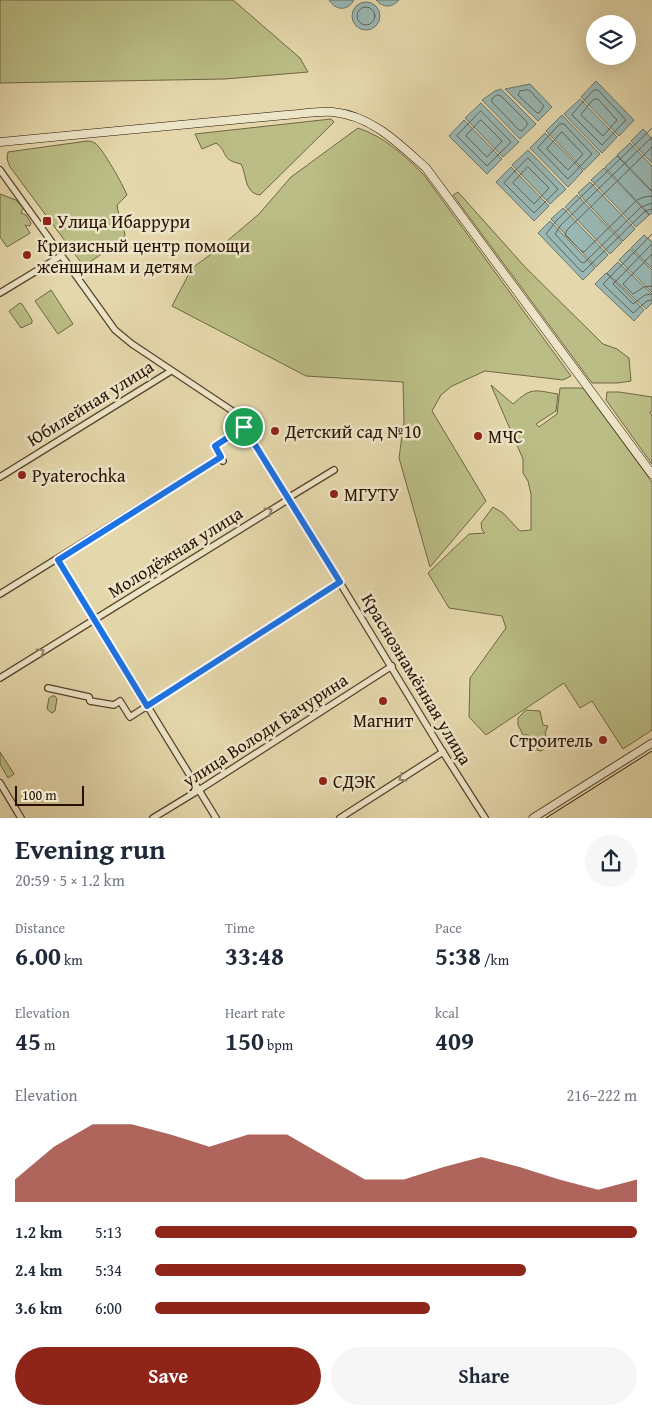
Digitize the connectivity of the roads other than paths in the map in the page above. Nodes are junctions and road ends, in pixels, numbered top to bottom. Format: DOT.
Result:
graph roads {
  1 [pos="0,142"];
  2 [pos="0,170"];
  3 [pos="61,256"];
  4 [pos="0,293"];
  5 [pos="170,371"];
  6 [pos="244,427"];
  7 [pos="334,470"];
  8 [pos="652,474"];
  9 [pos="0,477"];
  10 [pos="289,498"];
  11 [pos="58,560"];
  12 [pos="340,582"];
  13 [pos="0,594"];
  14 [pos="94,620"];
  15 [pos="392,666"];
  16 [pos="0,678"];
  17 [pos="48,688"];
  18 [pos="147,706"];
  19 [pos="652,743"];
  20 [pos="443,752"];
  21 [pos="0,784"];
  22 [pos="199,790"];
  23 [pos="21,818"];
  24 [pos="153,818"];
  25 [pos="216,818"];
  26 [pos="340,818"];
  27 [pos="486,818"];
  28 [pos="534,818"];
  1 -- 8 [label="main road"];
  2 -- 3 [label="street, Краснознамённая улица"];
  3 -- 4 [label="street"];
  3 -- 5 [label="street, Краснознамённая улица"];
  5 -- 6 [label="street, Краснознамённая улица"];
  5 -- 9 [label="street, Юбилейная улица"];
  6 -- 10 [label="street, Краснознамённая улица"];
  6 -- 11 [label="street"];
  7 -- 10 [label="street, Молодёжная улица"];
  10 -- 12 [label="street, Краснознамённая улица"];
  14 -- 10 [label="street, Молодёжная улица, one-way"];
  11 -- 13 [label="street"];
  11 -- 14 [label="street"];
  12 -- 15 [label="street, Краснознамённая улица"];
  12 -- 18 [label="street"];
  16 -- 14 [label="street, Молодёжная улица, one-way"];
  14 -- 18 [label="street"];
  15 -- 20 [label="street, Краснознамённая улица"];
  15 -- 22 [label="street, улица Володи Бачурина"];
  17 -- 18 [label="street"];
  18 -- 22 [label="street"];
  19 -- 28 [label="street"];
  20 -- 26 [label="street, one-way"];
  20 -- 27 [label="street, Краснознамённая улица"];
  21 -- 23 [label="street"];
  22 -- 24 [label="street, улица Володи Бачурина"];
  22 -- 25 [label="street"];
}
